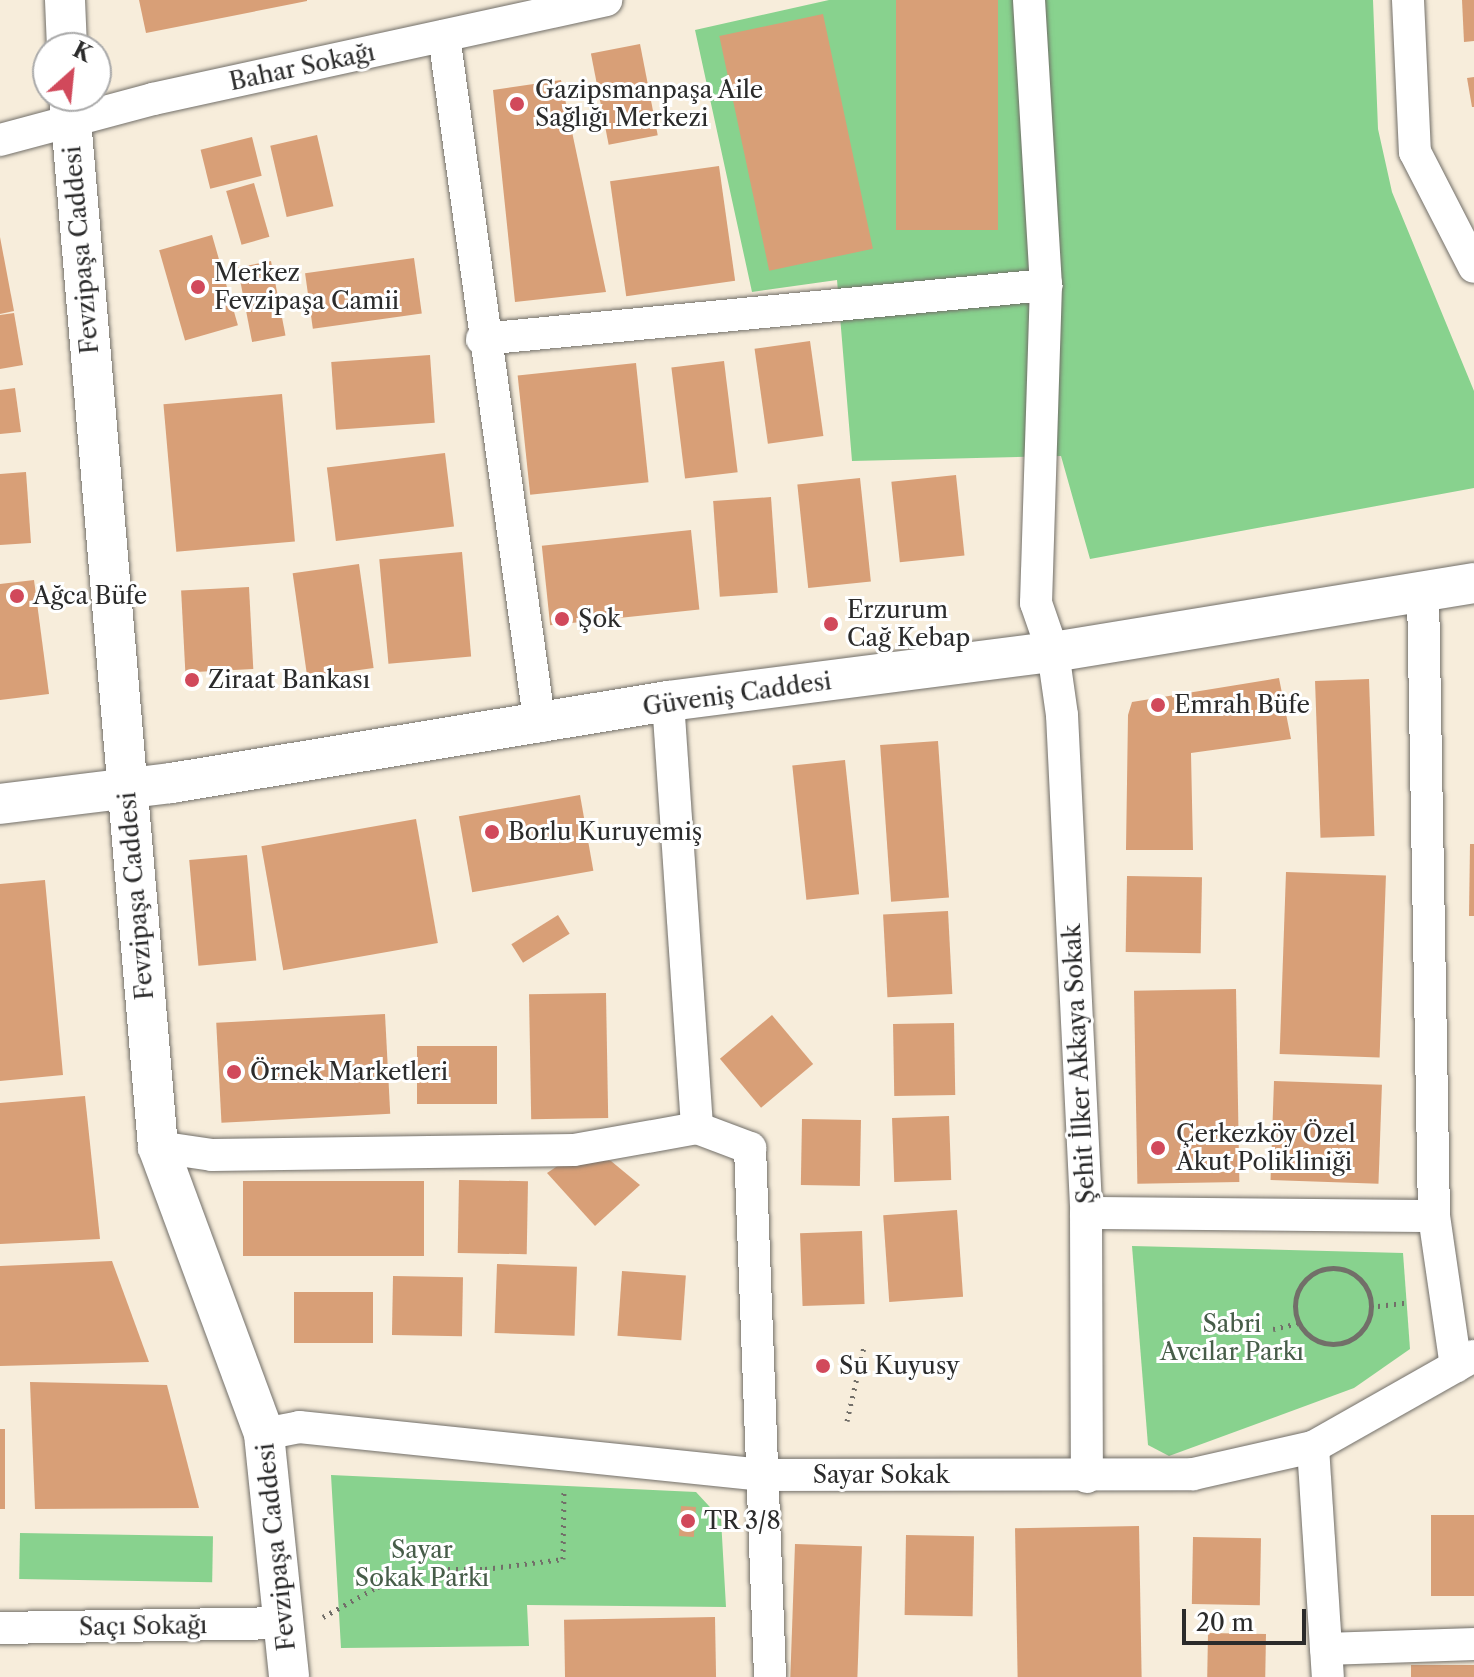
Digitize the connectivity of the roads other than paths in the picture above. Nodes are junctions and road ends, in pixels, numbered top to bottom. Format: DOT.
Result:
graph roads {
  1 [pos="65,0"];
  2 [pos="606,0"];
  3 [pos="1029,0"];
  4 [pos="1408,0"];
  5 [pos="66,32"];
  6 [pos="444,36"];
  7 [pos="112,101"];
  8 [pos="62,112"];
  9 [pos="69,112"];
  10 [pos="0,140"];
  11 [pos="1474,267"];
  12 [pos="1046,285"];
  13 [pos="482,339"];
  14 [pos="1474,583"];
  15 [pos="1423,592"];
  16 [pos="1053,652"];
  17 [pos="668,701"];
  18 [pos="540,726"];
  19 [pos="127,788"];
  20 [pos="0,804"];
  21 [pos="697,1128"];
  22 [pos="158,1147"];
  23 [pos="1086,1213"];
  24 [pos="1434,1216"];
  25 [pos="1465,1361"];
  26 [pos="264,1434"];
  27 [pos="1313,1447"];
  28 [pos="766,1475"];
  29 [pos="1087,1477"];
  30 [pos="300,1623"];
  31 [pos="0,1628"];
  32 [pos="1474,1644"];
  33 [pos="1327,1663"];
  34 [pos="289,1677"];
  35 [pos="770,1677"];
  1 -- 5 [label="street"];
  2 -- 6 [label="street, Bahar Sokağı"];
  3 -- 12 [label="street, Şehit İlker Akkaya Sokak"];
  4 -- 11 [label="street"];
  6 -- 7 [label="street, Bahar Sokağı"];
  6 -- 13 [label="street"];
  8 -- 10 [label="street, Bahar Sokağı"];
  9 -- 19 [label="street, Fevzipaşa Caddesi"];
  12 -- 13 [label="street"];
  12 -- 16 [label="street, Şehit İlker Akkaya Sokak"];
  13 -- 18 [label="street"];
  14 -- 15 [label="street, Güveniş Caddesi"];
  15 -- 16 [label="street, Güveniş Caddesi"];
  15 -- 24 [label="street"];
  16 -- 17 [label="street, Güveniş Caddesi"];
  16 -- 23 [label="street, Şehit İlker Akkaya Sokak"];
  17 -- 18 [label="street, Güveniş Caddesi"];
  17 -- 21 [label="street"];
  18 -- 19 [label="street, Güveniş Caddesi"];
  19 -- 20 [label="street, Güveniş Caddesi"];
  19 -- 22 [label="street, Fevzipaşa Caddesi"];
  21 -- 22 [label="street"];
  21 -- 28 [label="street"];
  22 -- 26 [label="street, Fevzipaşa Caddesi"];
  23 -- 24 [label="street"];
  23 -- 29 [label="street, Şehit İlker Akkaya Sokak"];
  24 -- 25 [label="street"];
  25 -- 27 [label="street, Sayar Sokak"];
  26 -- 28 [label="street, Sayar Sokak"];
  26 -- 30 [label="street, Fevzipaşa Caddesi"];
  27 -- 29 [label="street, Sayar Sokak"];
  27 -- 33 [label="street"];
  28 -- 29 [label="street, Sayar Sokak"];
  28 -- 35 [label="street"];
  30 -- 31 [label="street, Saçı Sokağı"];
  30 -- 34 [label="street, Fevzipaşa Caddesi"];
  32 -- 33 [label="street"];
}
